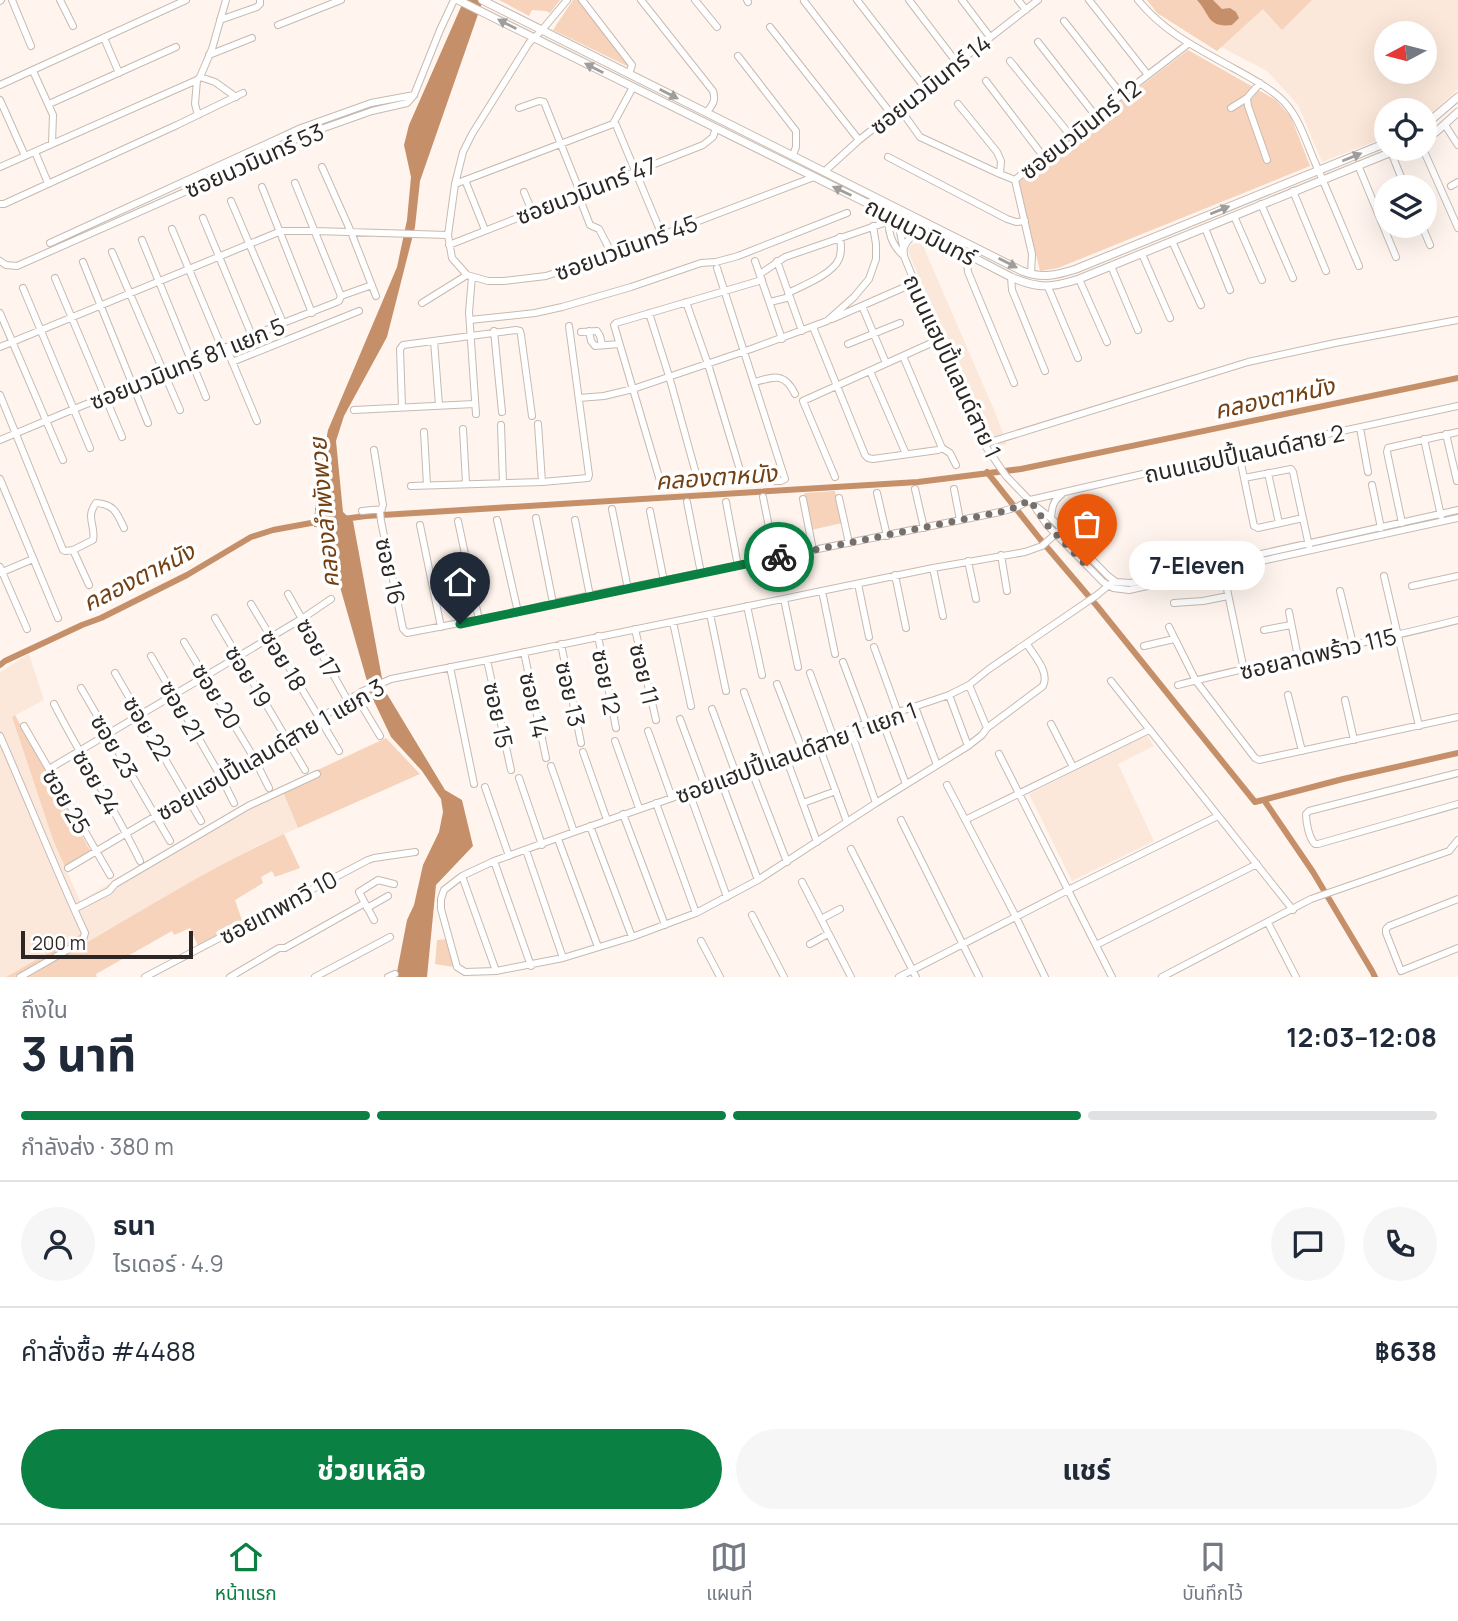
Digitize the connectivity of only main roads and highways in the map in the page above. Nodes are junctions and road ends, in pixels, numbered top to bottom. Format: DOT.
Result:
graph roads {
  1 [pos="458,1"];
  2 [pos="483,1"];
  3 [pos="1458,97"];
  4 [pos="1458,112"];
  5 [pos="1437,115"];
  6 [pos="1437,130"];
  7 [pos="1374,148"];
  8 [pos="1374,159"];
  9 [pos="894,206"];
  10 [pos="903,210"];
  11 [pos="890,215"];
  12 [pos="899,219"];
  11 -- 1 [label="main road, ถนนนวมินทร์, one-way"];
  2 -- 9 [label="main road, ถนนนวมินทร์, one-way"];
  3 -- 5 [label="main road"];
  4 -- 6 [label="main road"];
  10 -- 7 [label="main road, ถนนนวมินทร์, one-way"];
  8 -- 12 [label="main road, ถนนนวมินทร์"];
  9 -- 10 [label="main road, ถนนนวมินทร์"];
  9 -- 11 [label="main road"];
  10 -- 12 [label="main road"];
  11 -- 12 [label="main road, ถนนนวมินทร์"];
}
